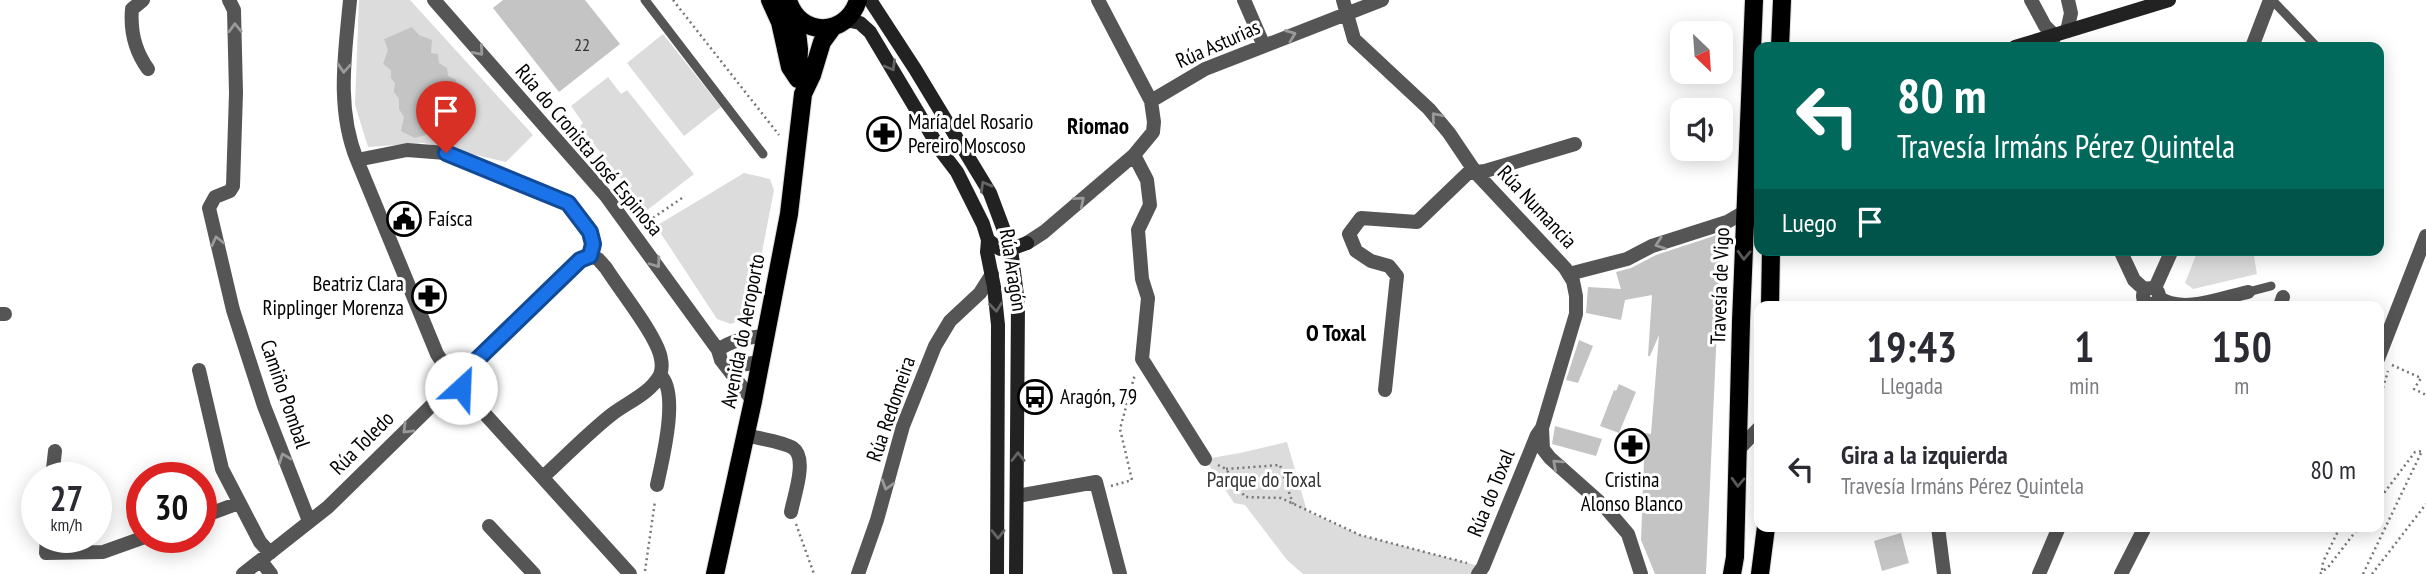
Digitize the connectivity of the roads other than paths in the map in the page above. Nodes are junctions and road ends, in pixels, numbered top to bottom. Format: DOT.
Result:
graph roads {
  1 [pos="143,0"];
  2 [pos="229,0"];
  3 [pos="350,0"];
  4 [pos="434,0"];
  5 [pos="645,0"];
  6 [pos="770,0"];
  7 [pos="858,0"];
  8 [pos="870,0"];
  9 [pos="1098,0"];
  10 [pos="1244,0"];
  11 [pos="1382,0"];
  12 [pos="1754,0"];
  13 [pos="1782,0"];
  14 [pos="2031,0"];
  15 [pos="2068,0"];
  16 [pos="2169,0"];
  17 [pos="2271,0"];
  18 [pos="792,7"];
  19 [pos="1344,7"];
  20 [pos="839,24"];
  21 [pos="2058,38"];
  22 [pos="1755,42"];
  23 [pos="1780,42"];
  24 [pos="2039,42"];
  25 [pos="2254,42"];
  26 [pos="2312,42"];
  27 [pos="1264,46"];
  28 [pos="148,69"];
  29 [pos="1754,84"];
  30 [pos="800,87"];
  31 [pos="1151,101"];
  32 [pos="1575,144"];
  33 [pos="763,154"];
  34 [pos="1134,155"];
  35 [pos="357,160"];
  36 [pos="1476,173"];
  37 [pos="1746,211"];
  38 [pos="988,240"];
  39 [pos="2424,241"];
  40 [pos="1027,243"];
  41 [pos="1011,249"];
  42 [pos="590,256"];
  43 [pos="1771,256"];
  44 [pos="2123,256"];
  45 [pos="2169,256"];
  46 [pos="992,274"];
  47 [pos="1569,274"];
  48 [pos="2271,286"];
  49 [pos="2248,292"];
  50 [pos="2152,297"];
  51 [pos="1770,301"];
  52 [pos="2209,301"];
  53 [pos="765,336"];
  54 [pos="718,350"];
  55 [pos="760,362"];
  56 [pos="2384,362"];
  57 [pos="727,367"];
  58 [pos="199,370"];
  59 [pos="660,375"];
  60 [pos="455,381"];
  61 [pos="1385,390"];
  62 [pos="753,401"];
  63 [pos="1542,428"];
  64 [pos="1754,433"];
  65 [pos="746,435"];
  66 [pos="1739,449"];
  67 [pos="55,451"];
  68 [pos="1205,459"];
  69 [pos="54,462"];
  70 [pos="543,477"];
  71 [pos="657,485"];
  72 [pos="1017,496"];
  73 [pos="239,503"];
  74 [pos="217,511"];
  75 [pos="791,512"];
  76 [pos="309,521"];
  77 [pos="489,526"];
  78 [pos="1765,532"];
  79 [pos="1939,532"];
  80 [pos="2057,532"];
  81 [pos="2142,532"];
  82 [pos="265,557"];
  83 [pos="1481,571"];
  84 [pos="243,574"];
  85 [pos="271,574"];
  86 [pos="534,574"];
  87 [pos="630,574"];
  88 [pos="715,574"];
  89 [pos="858,574"];
  90 [pos="997,574"];
  91 [pos="1016,574"];
  92 [pos="1120,574"];
  93 [pos="1641,574"];
  94 [pos="1732,574"];
  95 [pos="1760,574"];
  96 [pos="1944,574"];
  97 [pos="2039,574"];
  98 [pos="2121,574"];
  1 -- 28 [label="street"];
  76 -- 2 [label="street, Camiño Pombal, one-way"];
  3 -- 35 [label="street, one-way"];
  4 -- 54 [label="street, Rúa do Cronista José Espinosa, one-way"];
  5 -- 33 [label="lane"];
  6 -- 30 [label="main road"];
  7 -- 20 [label="main road"];
  41 -- 8 [label="main road, Rúa Aragón, one-way"];
  9 -- 31 [label="street"];
  10 -- 27 [label="street"];
  11 -- 19 [label="street, Rúa Asturias"];
  12 -- 22 [label="main road, Travesía de Vigo"];
  13 -- 23 [label="main road"];
  14 -- 21 [label="street"];
  15 -- 21 [label="street"];
  16 -- 21 [label="main road"];
  17 -- 25 [label="street"];
  17 -- 26 [label="lane"];
  18 -- 20 [label="main road, Rúa Aragón"];
  18 -- 30 [label="main road, Avenida do Aeroporto"];
  27 -- 19 [label="street, Rúa Asturias, one-way"];
  36 -- 19 [label="street, Rúa Numancia, one-way"];
  20 -- 30 [label="main road, Avenida do Aeroporto"];
  20 -- 38 [label="main road, Rúa Aragón, one-way"];
  21 -- 24 [label="main road"];
  27 -- 31 [label="street, Rúa Asturias"];
  29 -- 37 [label="main road, Travesía de Vigo"];
  30 -- 53 [label="main road, Avenida do Aeroporto"];
  31 -- 34 [label="street"];
  32 -- 36 [label="street"];
  40 -- 34 [label="street, one-way"];
  34 -- 68 [label="street"];
  35 -- 42 [label="street"];
  35 -- 60 [label="street"];
  36 -- 47 [label="street, Rúa Numancia"];
  36 -- 61 [label="street"];
  37 -- 47 [label="street, one-way"];
  37 -- 66 [label="main road, Travesía de Vigo, one-way"];
  38 -- 41 [label="main road"];
  38 -- 46 [label="main road, Rúa Aragón"];
  39 -- 56 [label="street"];
  40 -- 41 [label="main road"];
  72 -- 41 [label="main road, Rúa Aragón, one-way"];
  42 -- 59 [label="street"];
  42 -- 60 [label="street, Rúa Toledo"];
  43 -- 51 [label="main road"];
  44 -- 50 [label="street"];
  45 -- 50 [label="street"];
  46 -- 89 [label="street, Rúa Redomeira, one-way"];
  46 -- 90 [label="main road, Rúa Aragón, one-way"];
  47 -- 63 [label="street, Rúa Numancia"];
  48 -- 49 [label="lane"];
  49 -- 52 [label="street"];
  53 -- 54 [label="street"];
  53 -- 55 [label="main road, Avenida do Aeroporto"];
  54 -- 57 [label="street, Rúa do Cronista José Espinosa"];
  55 -- 57 [label="street"];
  55 -- 62 [label="main road, Avenida do Aeroporto"];
  57 -- 62 [label="street, Rúa do Cronista José Espinosa"];
  58 -- 73 [label="street"];
  59 -- 70 [label="street"];
  59 -- 71 [label="street"];
  60 -- 70 [label="street"];
  60 -- 76 [label="street, Rúa Toledo, one-way"];
  62 -- 65 [label="main road, Avenida do Aeroporto"];
  63 -- 83 [label="street, Rúa do Toxal"];
  93 -- 63 [label="street, one-way"];
  64 -- 66 [label="street"];
  65 -- 75 [label="street"];
  65 -- 88 [label="main road, Avenida do Aeroporto"];
  66 -- 94 [label="main road, Travesía de Vigo, one-way"];
  67 -- 69 [label="street"];
  70 -- 87 [label="street"];
  72 -- 91 [label="main road, Rúa Aragón"];
  72 -- 92 [label="street"];
  73 -- 74 [label="street"];
  73 -- 82 [label="street"];
  76 -- 82 [label="street, Rúa Toledo"];
  77 -- 86 [label="street"];
  78 -- 95 [label="main road"];
  79 -- 96 [label="street"];
  80 -- 97 [label="street"];
  81 -- 98 [label="street"];
  82 -- 84 [label="street, Rúa Toledo"];
  82 -- 85 [label="street"];
}
